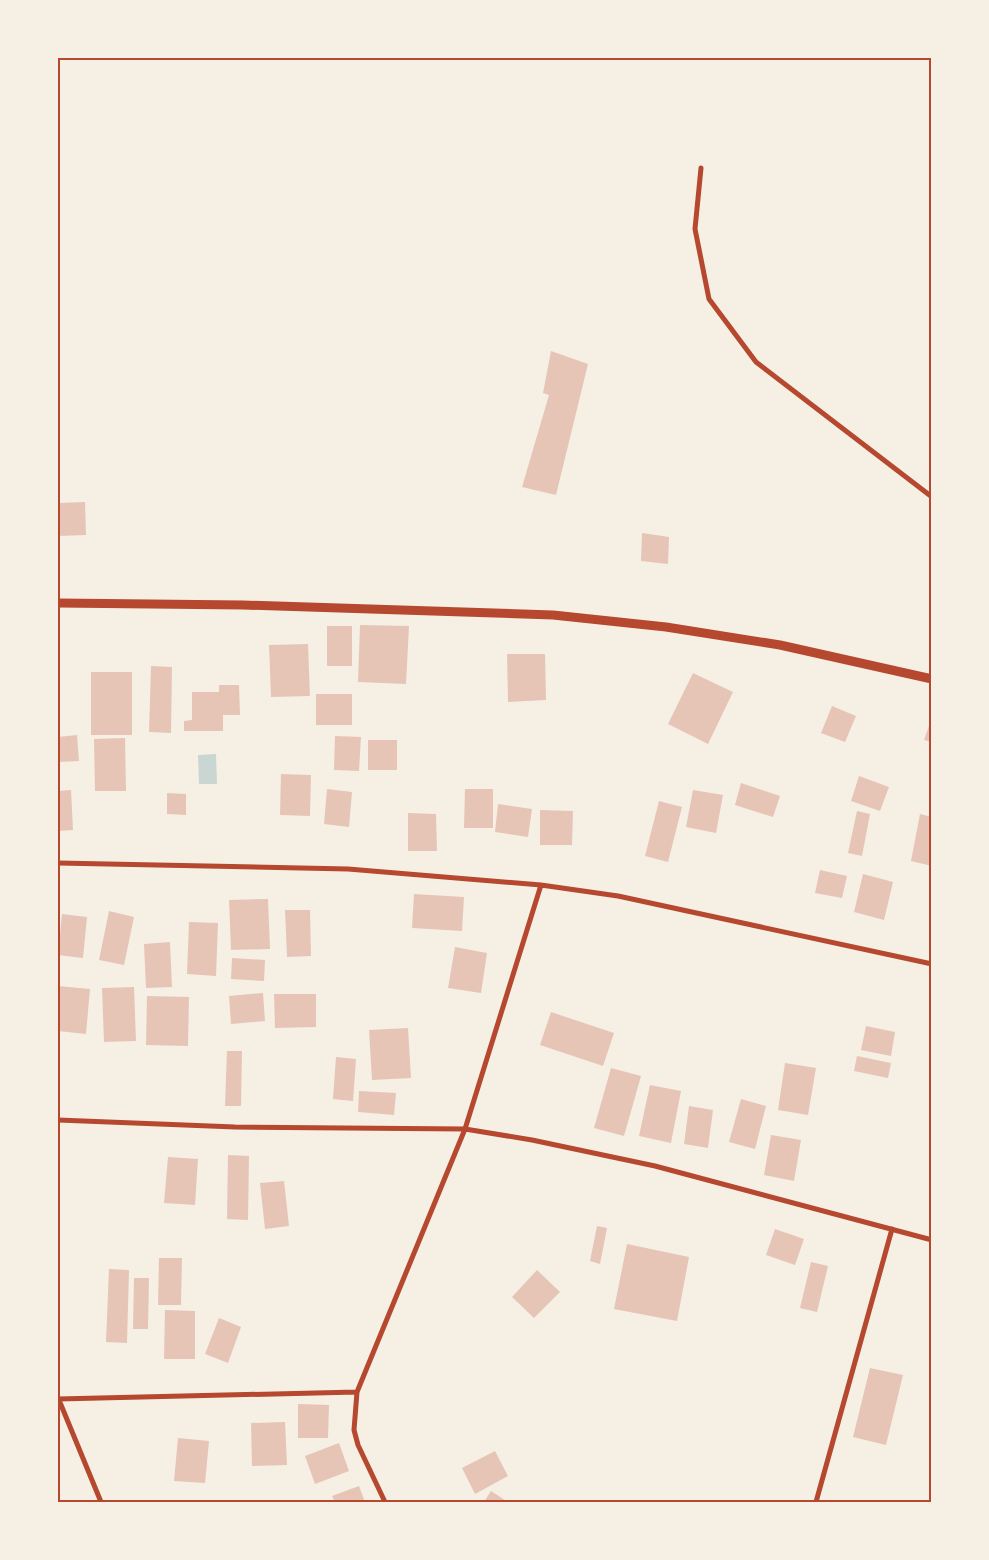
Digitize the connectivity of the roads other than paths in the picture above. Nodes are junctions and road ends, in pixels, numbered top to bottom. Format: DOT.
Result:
graph roads {
  1 [pos="701,168"];
  2 [pos="932,497"];
  3 [pos="58,603"];
  4 [pos="932,679"];
  5 [pos="58,863"];
  6 [pos="540,885"];
  7 [pos="932,964"];
  8 [pos="58,1120"];
  9 [pos="465,1129"];
  10 [pos="892,1229"];
  11 [pos="932,1240"];
  12 [pos="357,1392"];
  13 [pos="58,1400"];
  14 [pos="101,1502"];
  15 [pos="385,1502"];
  16 [pos="816,1502"];
  1 -- 2 [label="street"];
  3 -- 4 [label="street"];
  5 -- 6 [label="street"];
  6 -- 7 [label="street"];
  6 -- 9 [label="street"];
  8 -- 9 [label="street"];
  9 -- 10 [label="street"];
  9 -- 12 [label="street"];
  10 -- 11 [label="street"];
  10 -- 16 [label="street"];
  12 -- 13 [label="street"];
  12 -- 15 [label="street"];
  13 -- 14 [label="street"];
}
